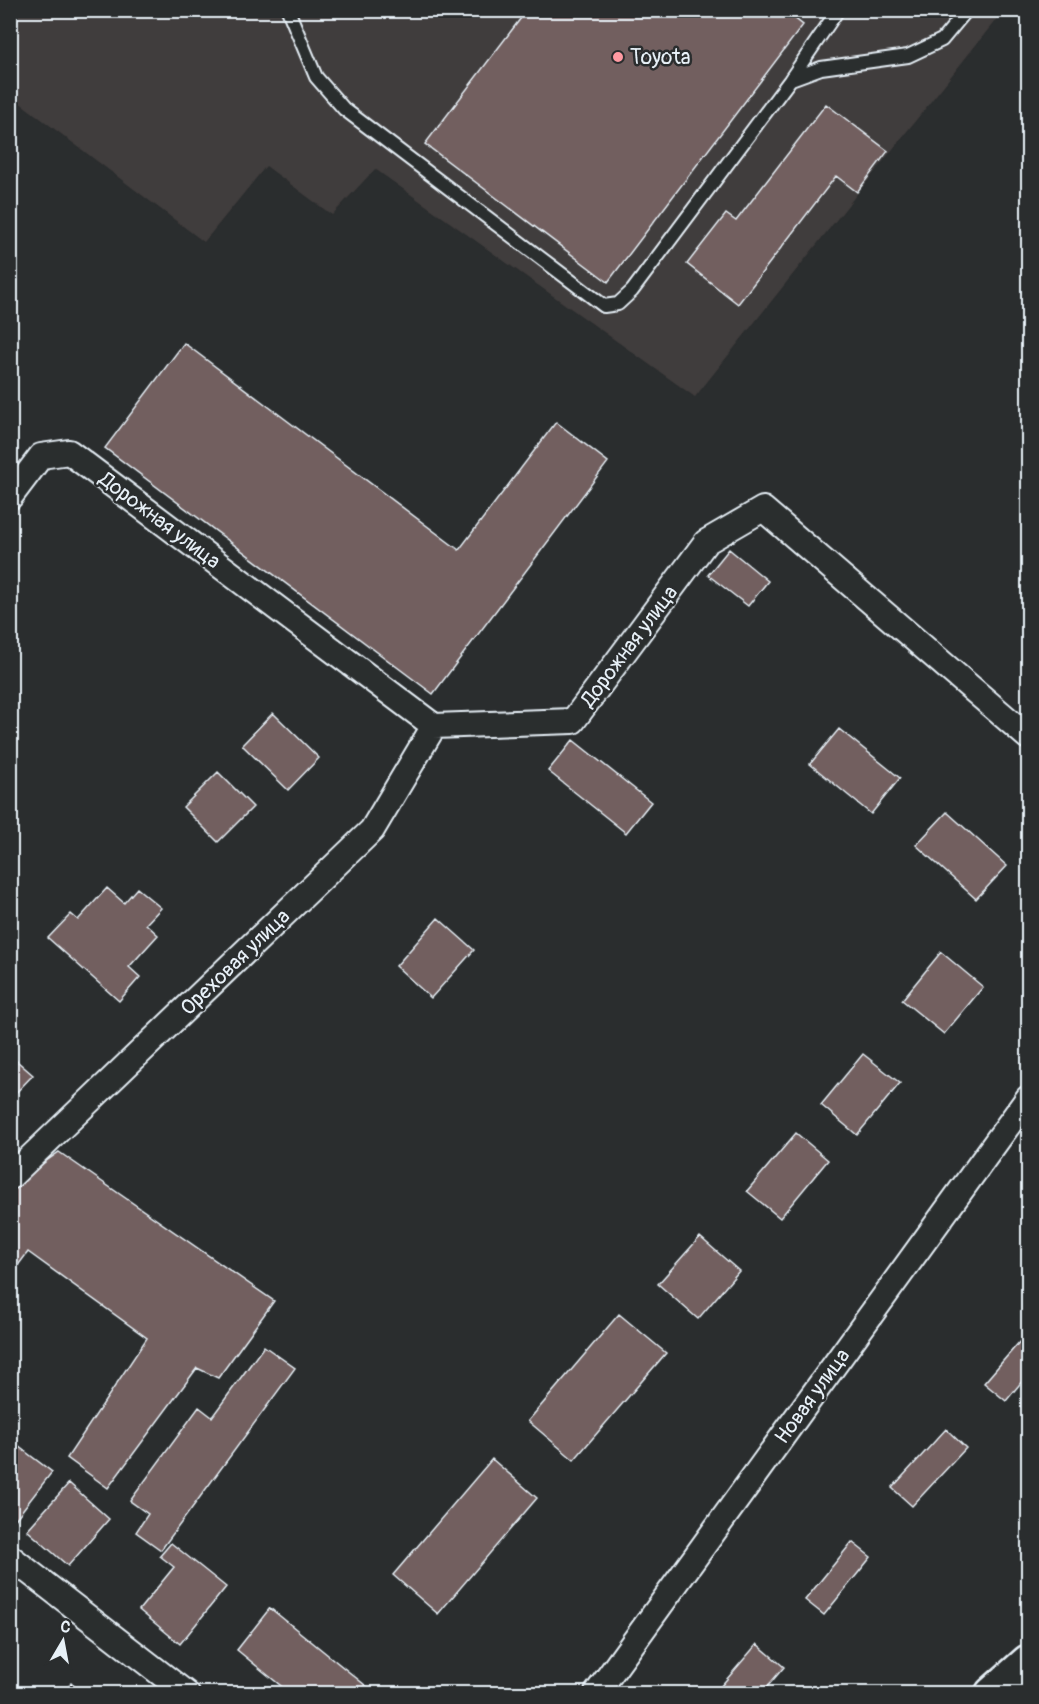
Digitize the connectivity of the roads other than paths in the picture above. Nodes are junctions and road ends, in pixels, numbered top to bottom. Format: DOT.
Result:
graph roads {
  1 [pos="288,10"];
  2 [pos="838,10"];
  3 [pos="967,10"];
  4 [pos="790,80"];
  5 [pos="10,497"];
  6 [pos="434,726"];
  7 [pos="1029,737"];
  8 [pos="1029,1098"];
  9 [pos="10,1177"];
  10 [pos="11,1559"];
  11 [pos="1029,1662"];
  12 [pos="187,1694"];
  13 [pos="596,1694"];
  14 [pos="992,1694"];
  1 -- 4 [label="lane"];
  2 -- 4 [label="lane"];
  3 -- 4 [label="lane"];
  5 -- 6 [label="street, Дорожная улица"];
  6 -- 7 [label="street, Дорожная улица"];
  6 -- 9 [label="street, Ореховая улица"];
  8 -- 13 [label="street, Новая улица"];
  10 -- 12 [label="street"];
  11 -- 14 [label="street"];
}
